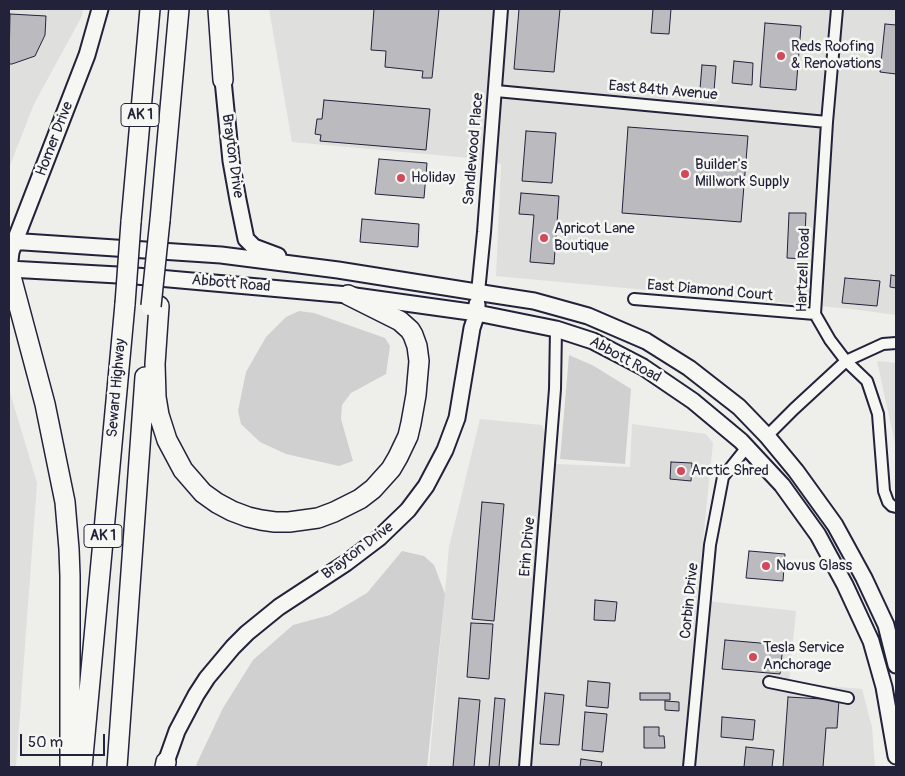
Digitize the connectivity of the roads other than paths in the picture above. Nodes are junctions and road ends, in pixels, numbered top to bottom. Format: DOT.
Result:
graph roads {
  1 [pos="100,9"];
  2 [pos="150,9"];
  3 [pos="179,9"];
  4 [pos="218,9"];
  5 [pos="224,9"];
  6 [pos="501,9"];
  7 [pos="837,9"];
  8 [pos="223,80"];
  9 [pos="496,91"];
  10 [pos="827,122"];
  11 [pos="12,241"];
  12 [pos="303,266"];
  13 [pos="9,269"];
  14 [pos="478,292"];
  15 [pos="348,295"];
  16 [pos="634,299"];
  17 [pos="155,306"];
  18 [pos="477,313"];
  19 [pos="815,314"];
  20 [pos="556,329"];
  21 [pos="896,343"];
  22 [pos="846,361"];
  23 [pos="767,436"];
  24 [pos="747,447"];
  25 [pos="896,507"];
  26 [pos="891,624"];
  27 [pos="871,641"];
  28 [pos="896,665"];
  29 [pos="769,682"];
  30 [pos="848,698"];
  31 [pos="896,703"];
  32 [pos="896,756"];
  33 [pos="166,766"];
  34 [pos="70,767"];
  35 [pos="82,767"];
  36 [pos="117,767"];
  37 [pos="525,767"];
  38 [pos="689,767"];
  1 -- 11 [label="main road, Homer Drive"];
  2 -- 35 [label="highway, Seward Highway / AK 1, bridge"];
  3 -- 17 [label="highway, Seward Highway / AK 1, bridge"];
  4 -- 8 [label="highway"];
  5 -- 8 [label="street, Brayton Drive"];
  6 -- 9 [label="street, Sandlewood Place"];
  7 -- 10 [label="street, Hartzell Road"];
  8 -- 12 [label="main road, Brayton Drive"];
  9 -- 10 [label="street, East 84th Avenue"];
  9 -- 14 [label="street, Sandlewood Place"];
  10 -- 19 [label="street, Hartzell Road"];
  11 -- 12 [label="main road, Abbott Road"];
  11 -- 13 [label="main road, Homer Drive"];
  12 -- 14 [label="main road, Abbott Road"];
  13 -- 15 [label="main road, Abbott Road"];
  13 -- 34 [label="highway"];
  14 -- 18 [label="main road, Brayton Drive"];
  14 -- 23 [label="main road, Abbott Road"];
  15 -- 17 [label="highway"];
  15 -- 18 [label="main road, Abbott Road"];
  16 -- 19 [label="street, East Diamond Court"];
  17 -- 36 [label="highway, Seward Highway / AK 1"];
  18 -- 20 [label="main road, Abbott Road"];
  18 -- 33 [label="main road, Brayton Drive"];
  19 -- 22 [label="street, Hartzell Road"];
  20 -- 24 [label="main road, Abbott Road"];
  20 -- 37 [label="street, Erin Drive"];
  21 -- 22 [label="street"];
  22 -- 23 [label="street"];
  22 -- 25 [label="street, Hartzell Road"];
  23 -- 24 [label="main road"];
  23 -- 26 [label="main road, Abbott Road"];
  24 -- 27 [label="main road, Abbott Road"];
  24 -- 38 [label="street, Corbin Drive"];
  26 -- 28 [label="main road, Abbott Road"];
  27 -- 31 [label="main road"];
  27 -- 32 [label="main road, Abbott Road"];
  29 -- 30 [label="street"];
}
